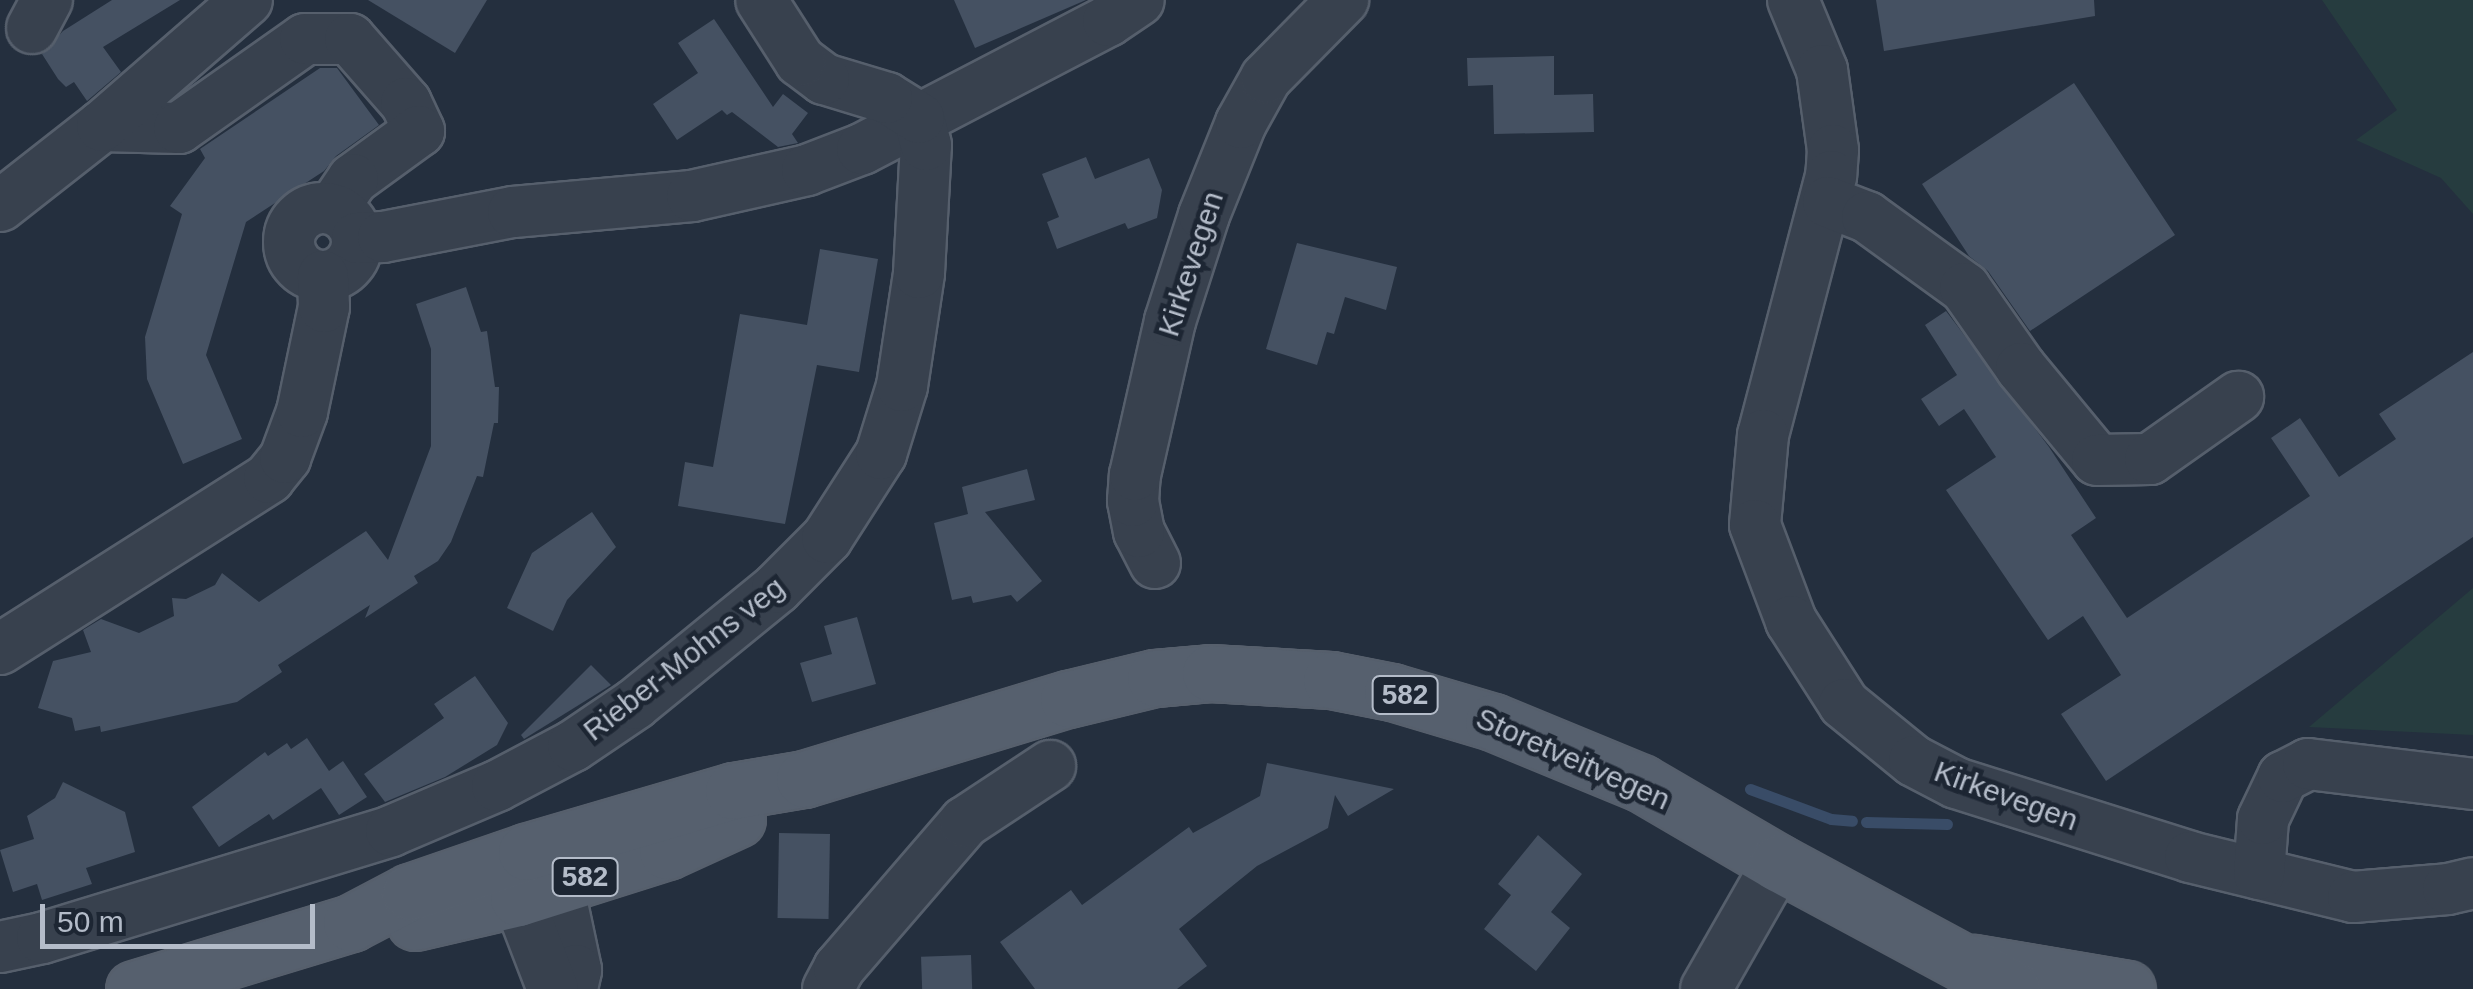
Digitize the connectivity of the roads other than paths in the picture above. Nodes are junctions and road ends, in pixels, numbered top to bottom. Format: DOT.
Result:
graph roads {
  1 [pos="247,0"];
  2 [pos="761,0"];
  3 [pos="1139,0"];
  4 [pos="1343,0"];
  5 [pos="1794,0"];
  6 [pos="918,118"];
  7 [pos="102,126"];
  8 [pos="1828,202"];
  9 [pos="0,206"];
  10 [pos="345,224"];
  11 [pos="2238,396"];
  12 [pos="1155,563"];
  13 [pos="0,649"];
  14 [pos="1050,766"];
  15 [pos="2473,784"];
  16 [pos="1778,863"];
  17 [pos="2259,874"];
  18 [pos="534,878"];
  19 [pos="2473,883"];
  20 [pos="0,947"];
  21 [pos="1961,961"];
  22 [pos="134,989"];
  23 [pos="553,989"];
  24 [pos="572,989"];
  25 [pos="828,989"];
  26 [pos="1706,989"];
  27 [pos="2012,989"];
  28 [pos="2127,989"];
  1 -- 7 [label="street"];
  2 -- 6 [label="street"];
  3 -- 6 [label="street"];
  4 -- 12 [label="street, Kirkevegen"];
  5 -- 8 [label="street, Kirkevegen"];
  6 -- 10 [label="street"];
  6 -- 20 [label="street, Rieber-Mohns veg"];
  7 -- 9 [label="street"];
  7 -- 10 [label="street"];
  8 -- 11 [label="street"];
  8 -- 17 [label="street, Kirkevegen"];
  10 -- 13 [label="street"];
  14 -- 25 [label="street"];
  15 -- 17 [label="street"];
  16 -- 18 [label="main road, Storetveitvegen / 582"];
  16 -- 21 [label="main road, Storetveitvegen / 582"];
  16 -- 26 [label="street"];
  17 -- 19 [label="street, Kirkevegen"];
  18 -- 22 [label="main road, Storetveitvegen / 582"];
  18 -- 23 [label="street"];
  18 -- 24 [label="street"];
  21 -- 27 [label="main road, Storetveitvegen / 582"];
  21 -- 28 [label="main road, Storetveitvegen / 582"];
}
